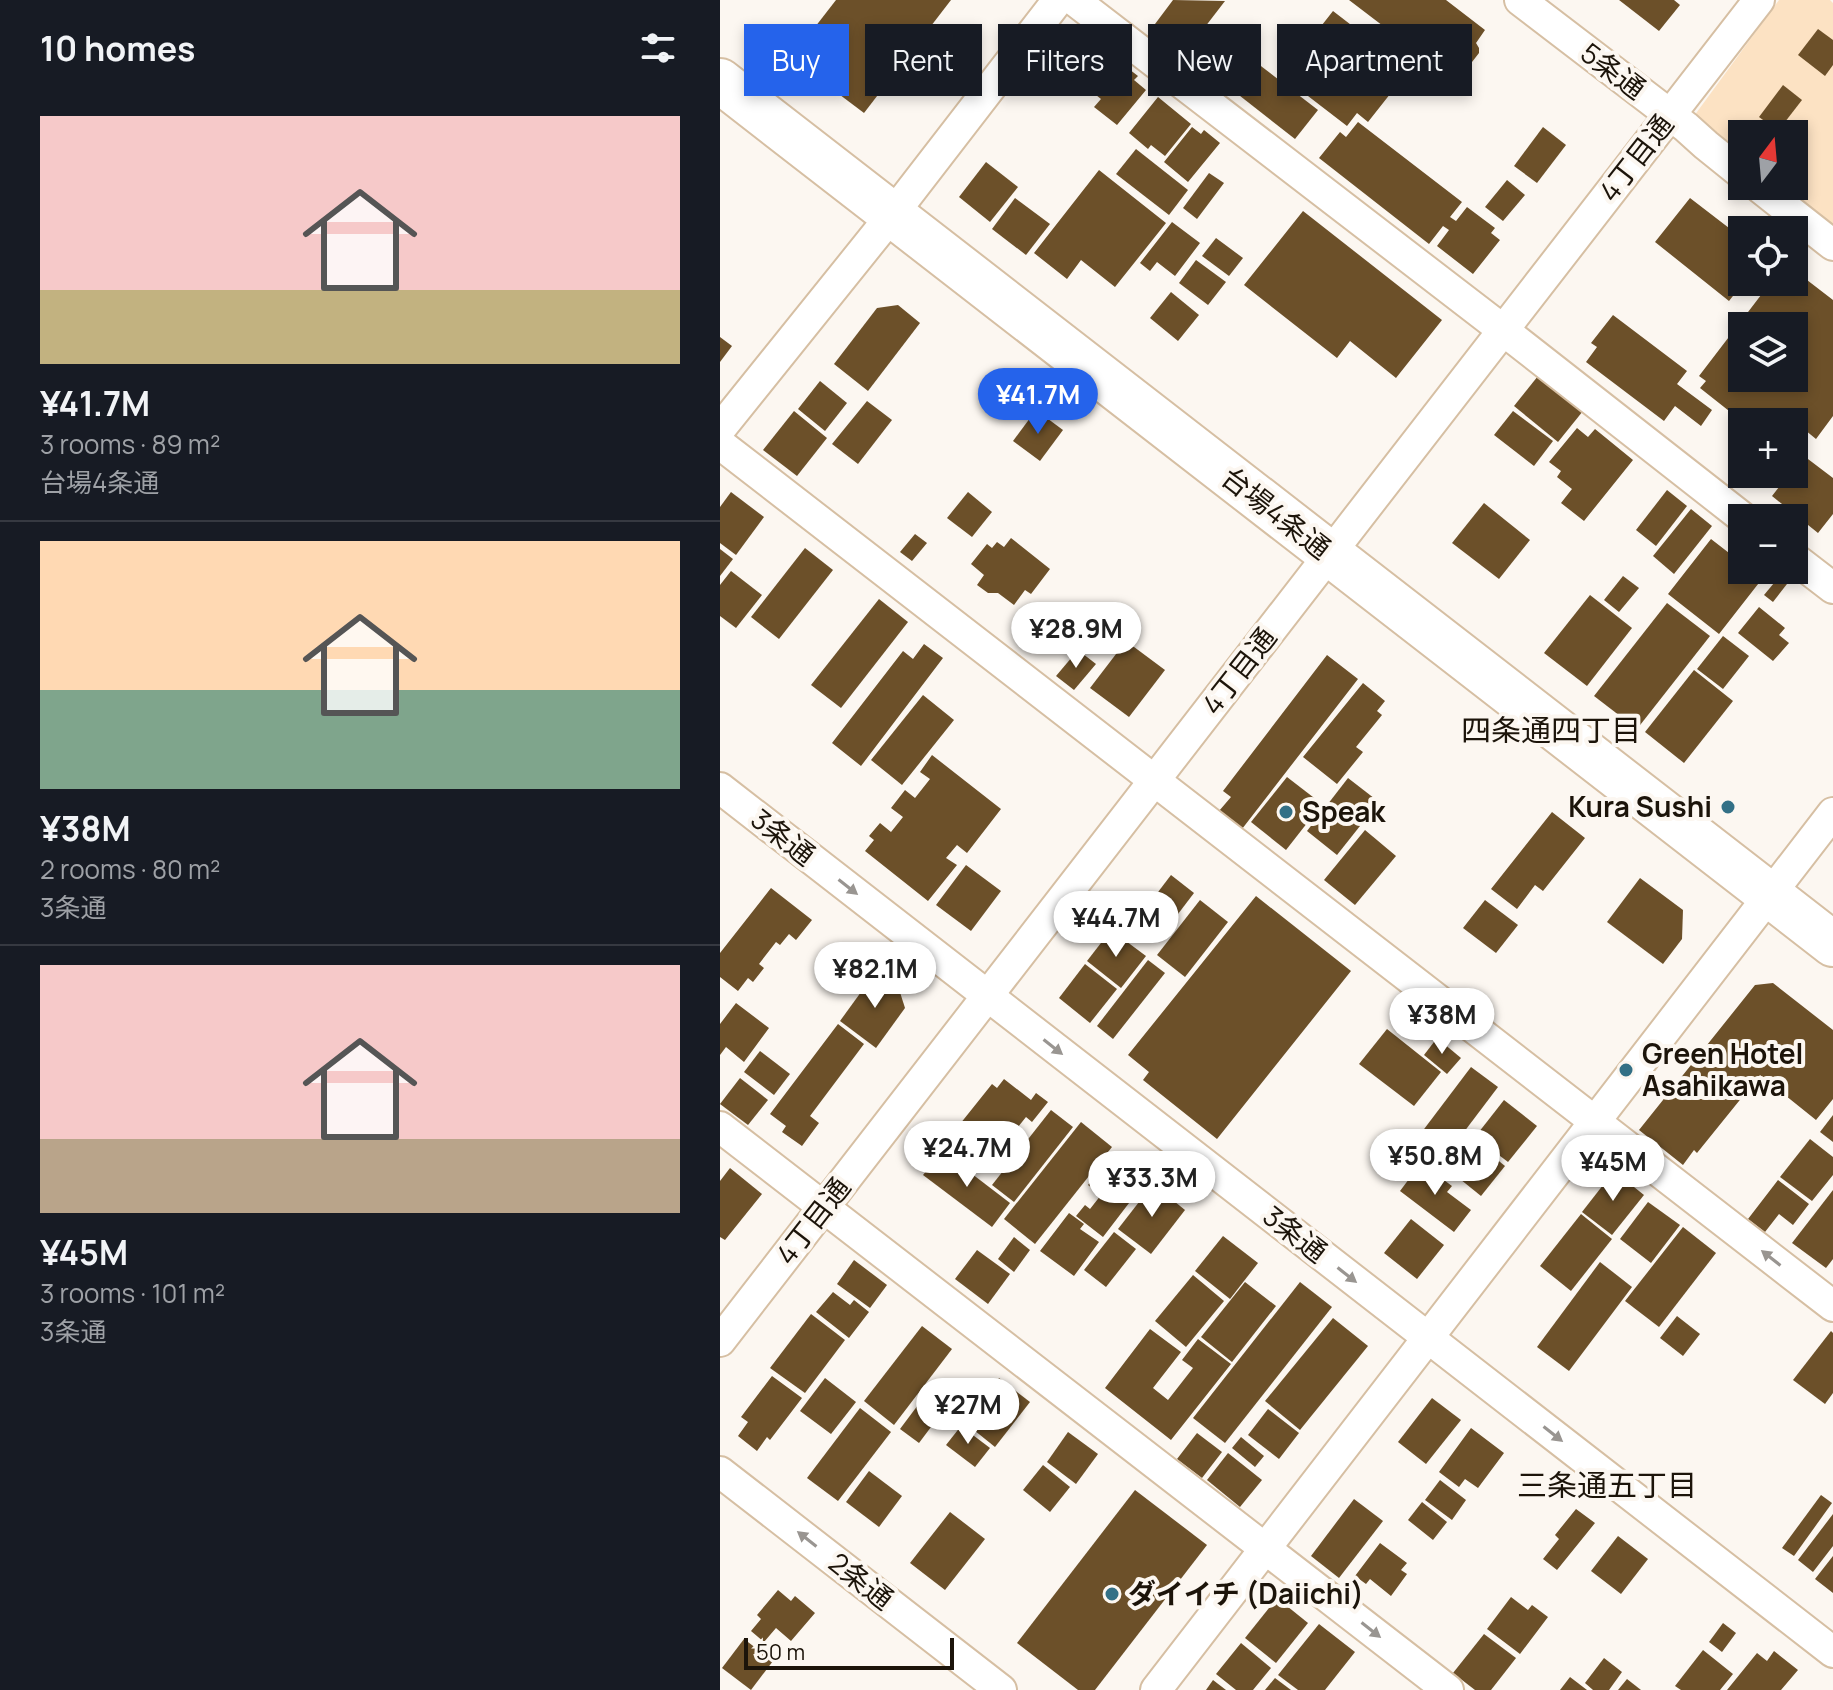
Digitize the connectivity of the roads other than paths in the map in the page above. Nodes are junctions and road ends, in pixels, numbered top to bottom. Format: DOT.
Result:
graph roads {
  1 [pos="1058,0"];
  2 [pos="1074,0"];
  3 [pos="1520,0"];
  4 [pos="1759,0"];
  5 [pos="720,81"];
  6 [pos="1670,115"];
  7 [pos="1728,163"];
  8 [pos="1776,200"];
  9 [pos="892,215"];
  10 [pos="1833,245"];
  11 [pos="1503,330"];
  12 [pos="720,429"];
  13 [pos="720,444"];
  14 [pos="1728,506"];
  15 [pos="1330,554"];
  16 [pos="1808,569"];
  17 [pos="1833,588"];
  18 [pos="1154,780"];
  19 [pos="720,788"];
  20 [pos="1833,813"];
  21 [pos="1770,895"];
  22 [pos="1833,944"];
  23 [pos="988,996"];
  24 [pos="1595,1121"];
  25 [pos="720,1127"];
  26 [pos="824,1207"];
  27 [pos="1833,1306"];
  28 [pos="1428,1337"];
  29 [pos="720,1341"];
  30 [pos="720,1472"];
  31 [pos="1265,1548"];
  32 [pos="1833,1652"];
  33 [pos="1001,1690"];
  34 [pos="1156,1690"];
  35 [pos="1448,1690"];
  1 -- 9 [label="street"];
  2 -- 11 [label="street"];
  3 -- 6 [label="street, 5条通"];
  4 -- 6 [label="street, 4丁目通"];
  5 -- 9 [label="highway, 台場4条通"];
  6 -- 7 [label="street, 5条通"];
  6 -- 11 [label="street, 4丁目通"];
  8 -- 10 [label="street"];
  9 -- 12 [label="street"];
  9 -- 15 [label="highway, 台場4条通"];
  11 -- 14 [label="street"];
  11 -- 15 [label="street, 4丁目通"];
  13 -- 18 [label="street"];
  15 -- 18 [label="street, 4丁目通"];
  15 -- 21 [label="highway, 台場4条通"];
  16 -- 17 [label="street"];
  18 -- 23 [label="street, 4丁目通"];
  18 -- 24 [label="street"];
  19 -- 23 [label="street, 3条通, one-way"];
  20 -- 21 [label="street"];
  21 -- 22 [label="highway, 台場4条通"];
  21 -- 24 [label="street"];
  23 -- 26 [label="street, 4丁目通"];
  23 -- 28 [label="street, 3条通, one-way"];
  27 -- 24 [label="street, one-way"];
  24 -- 28 [label="street"];
  25 -- 26 [label="street"];
  26 -- 29 [label="street, 4丁目通"];
  26 -- 31 [label="street"];
  28 -- 31 [label="street"];
  28 -- 32 [label="street, 3条通, one-way"];
  33 -- 30 [label="street, 2条通, one-way"];
  31 -- 34 [label="street"];
  31 -- 35 [label="street, one-way"];
}
